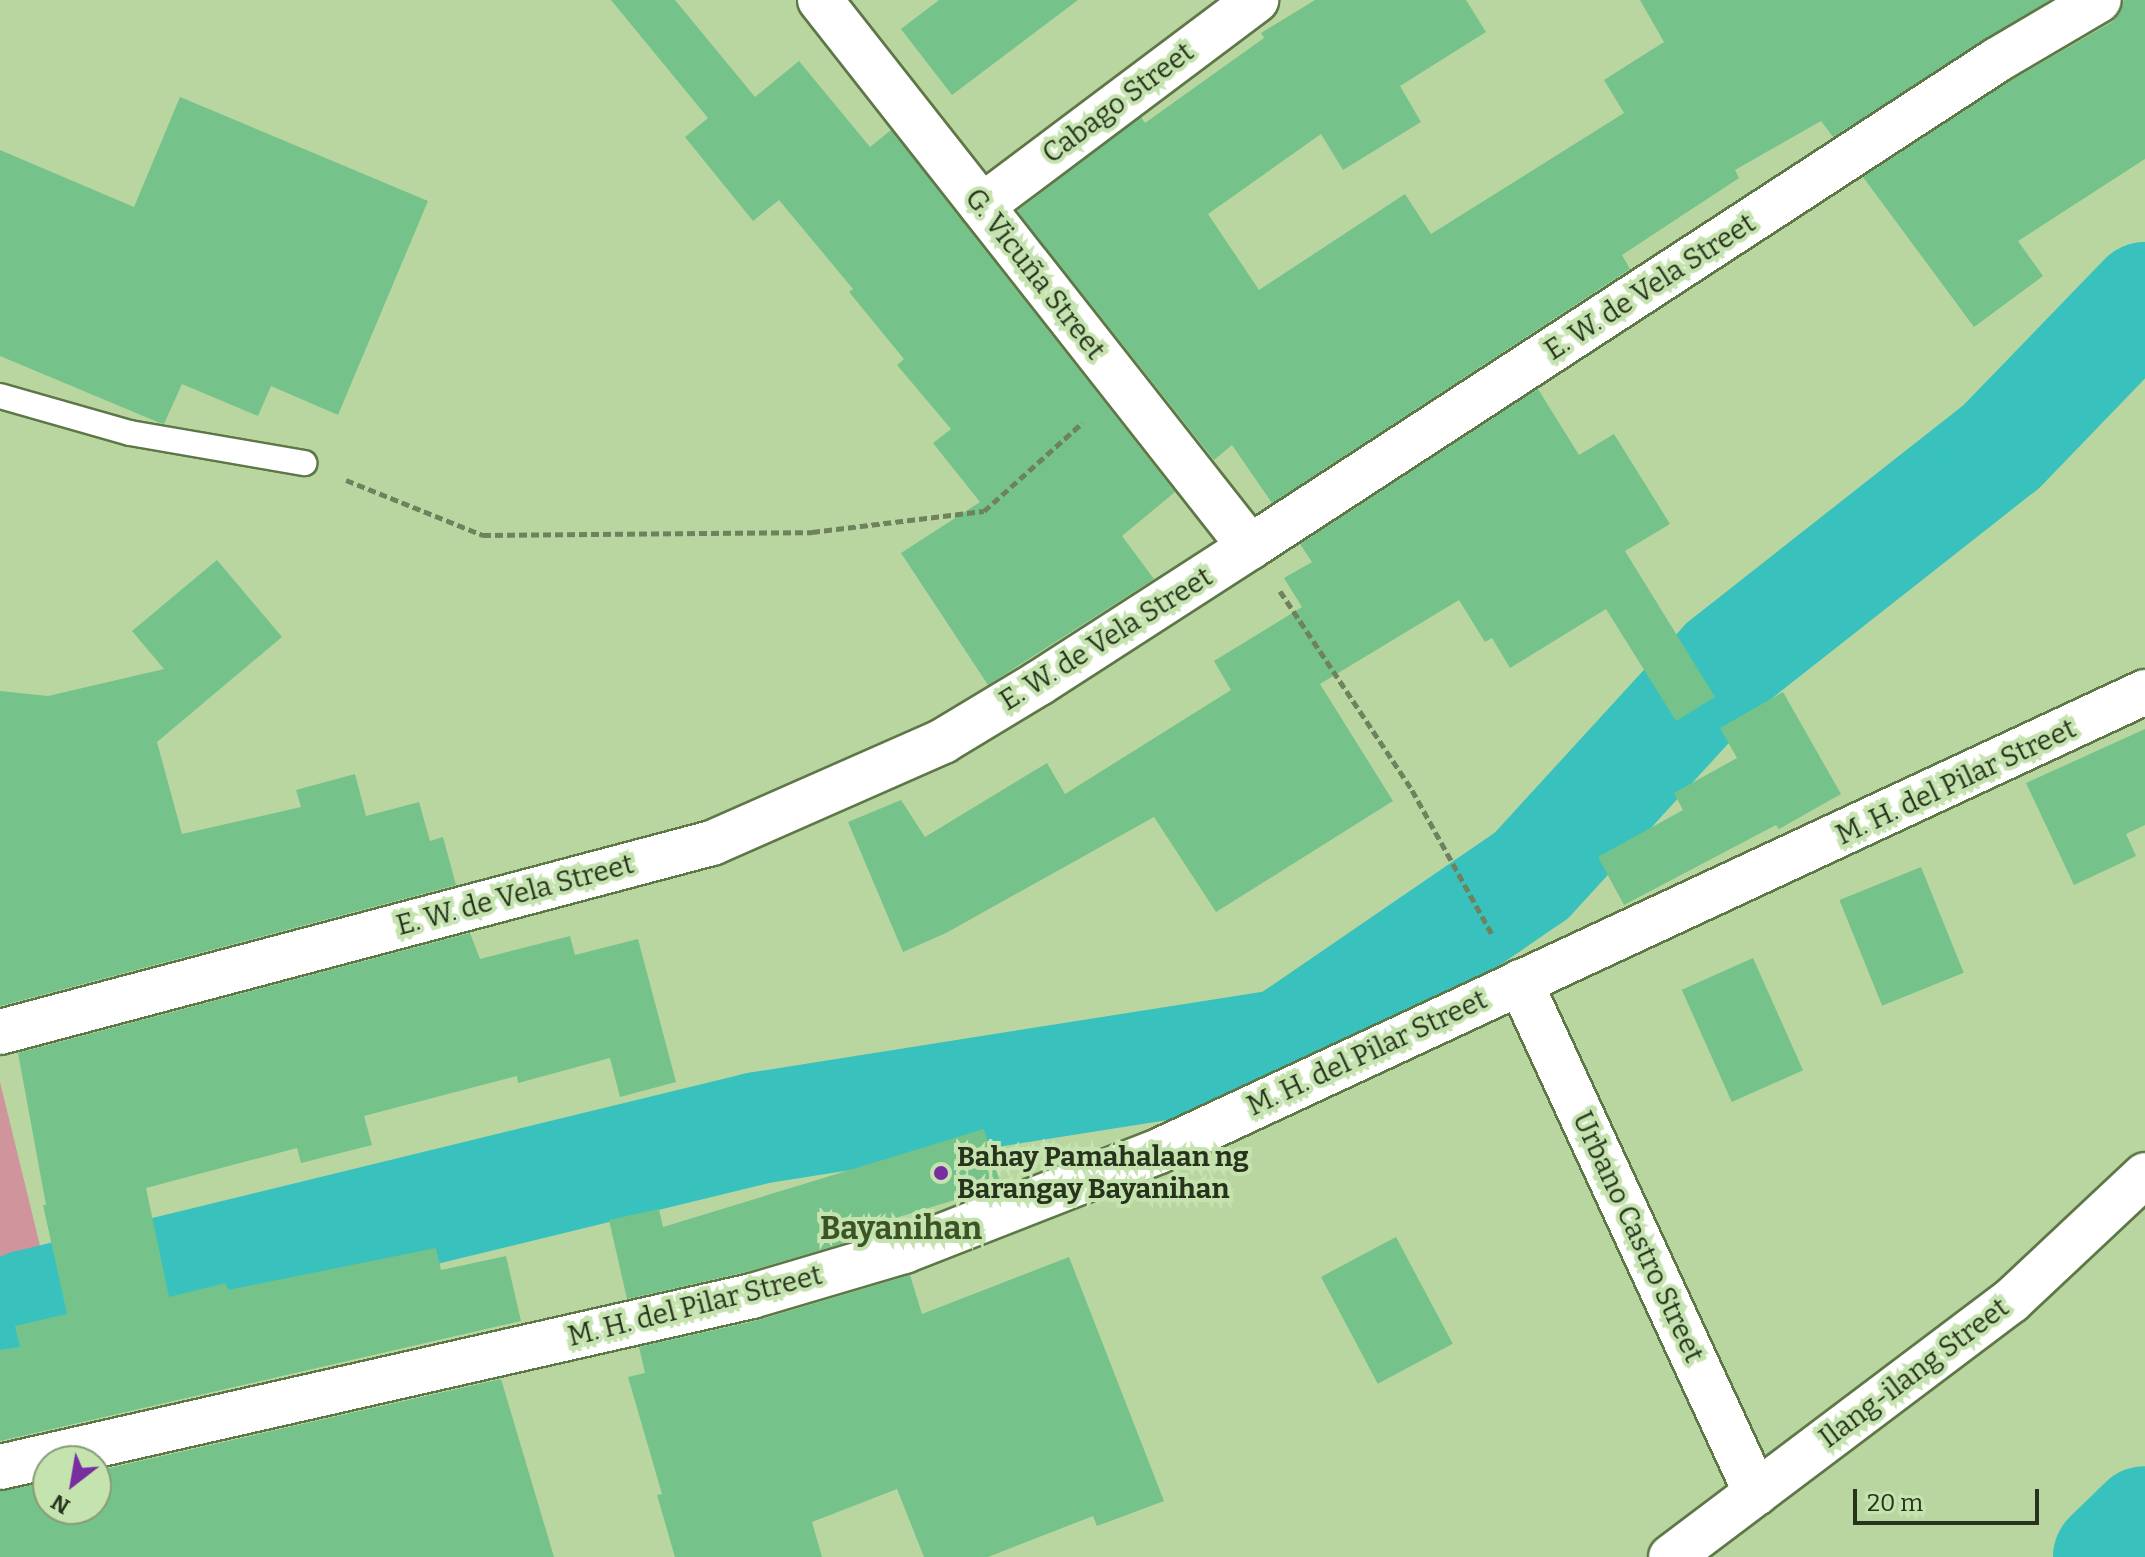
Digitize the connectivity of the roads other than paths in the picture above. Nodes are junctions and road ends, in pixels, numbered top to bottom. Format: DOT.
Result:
graph roads {
  1 [pos="820,0"];
  2 [pos="1256,0"];
  3 [pos="2099,0"];
  4 [pos="982,206"];
  5 [pos="0,396"];
  6 [pos="304,463"];
  7 [pos="1250,547"];
  8 [pos="2145,692"];
  9 [pos="1510,965"];
  10 [pos="0,1032"];
  11 [pos="2145,1175"];
  12 [pos="0,1467"];
  13 [pos="1756,1493"];
  14 [pos="1671,1557"];
  1 -- 4 [label="street, G. Vicuña Street"];
  2 -- 4 [label="street, Cabago Street"];
  3 -- 7 [label="street, E. W. de Vela Street"];
  4 -- 7 [label="street, G. Vicuña Street"];
  5 -- 6 [label="lane"];
  7 -- 10 [label="street, E. W. de Vela Street"];
  8 -- 9 [label="street, M. H. del Pilar Street"];
  9 -- 12 [label="street, M. H. del Pilar Street"];
  9 -- 13 [label="street, Urbano Castro Street"];
  11 -- 13 [label="street, Ilang-ilang Street"];
  13 -- 14 [label="street, Ilang-ilang Street"];
}
